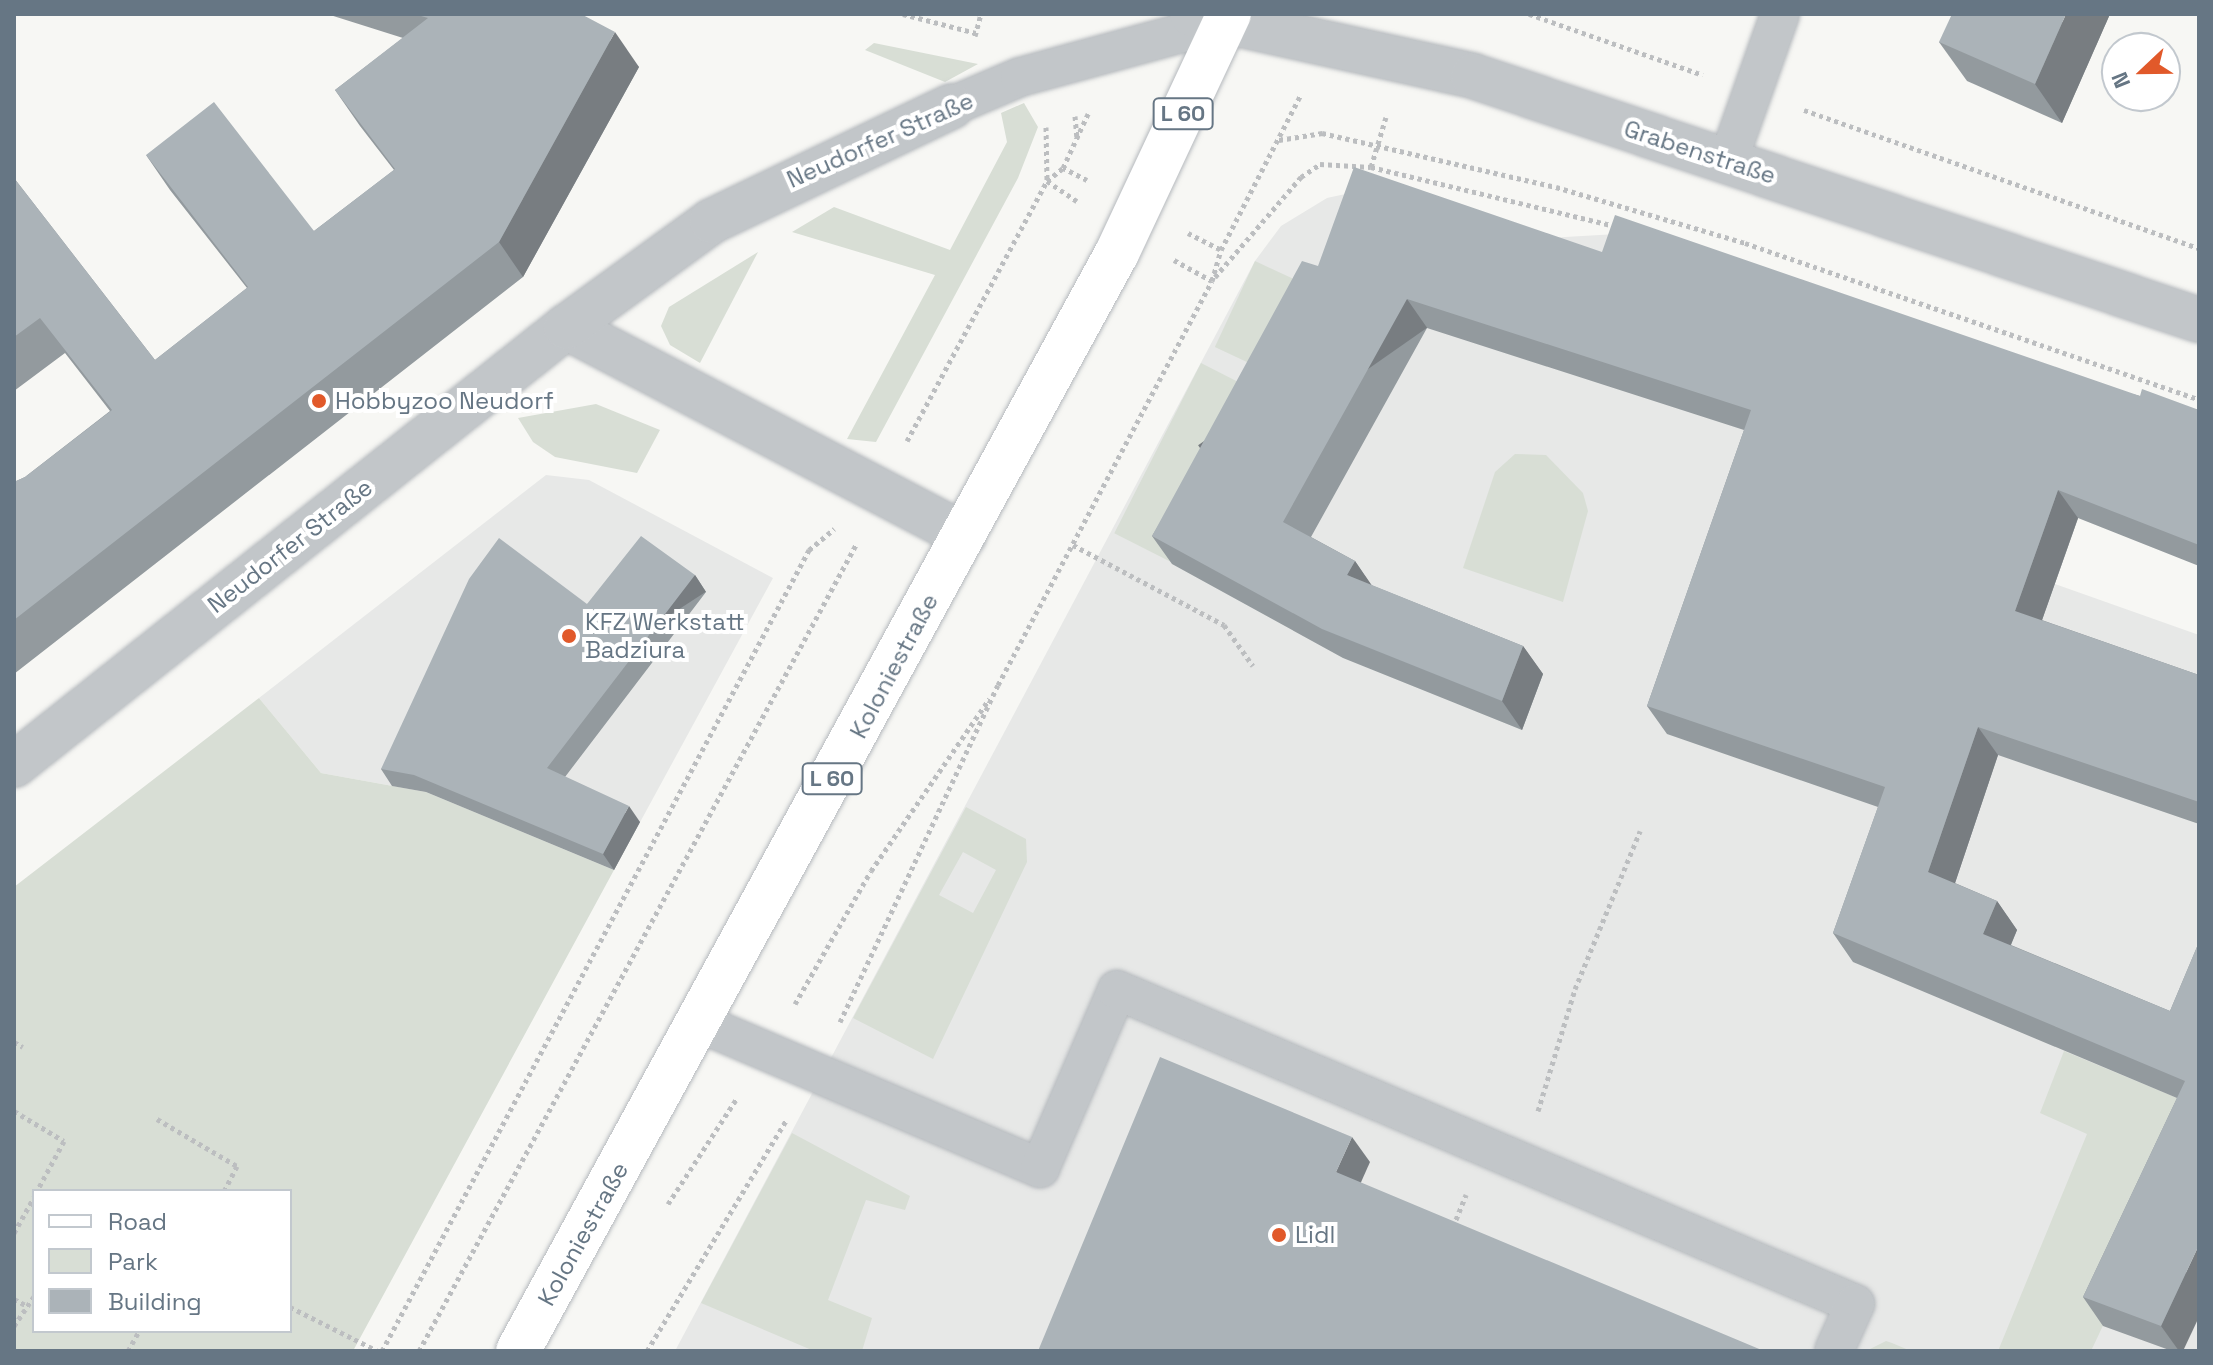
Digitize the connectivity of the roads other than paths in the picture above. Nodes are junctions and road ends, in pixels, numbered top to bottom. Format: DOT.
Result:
graph roads {
  1 [pos="1780,14"];
  2 [pos="1215,16"];
  3 [pos="952,106"];
  4 [pos="1728,161"];
  5 [pos="2199,320"];
  6 [pos="566,327"];
  7 [pos="964,535"];
  8 [pos="14,765"];
  9 [pos="700,1023"];
  10 [pos="518,1351"];
  11 [pos="1834,1351"];
  1 -- 4 [label="lane"];
  2 -- 3 [label="lane, Neudorfer Straße"];
  2 -- 4 [label="street, Grabenstraße"];
  2 -- 7 [label="main road, Koloniestraße / L 60"];
  3 -- 6 [label="street, Neudorfer Straße"];
  4 -- 5 [label="street, Grabenstraße"];
  6 -- 7 [label="street"];
  6 -- 8 [label="street, Neudorfer Straße"];
  7 -- 9 [label="main road, Koloniestraße / L 60"];
  9 -- 10 [label="main road, Koloniestraße / L 60"];
  9 -- 11 [label="lane"];
}
